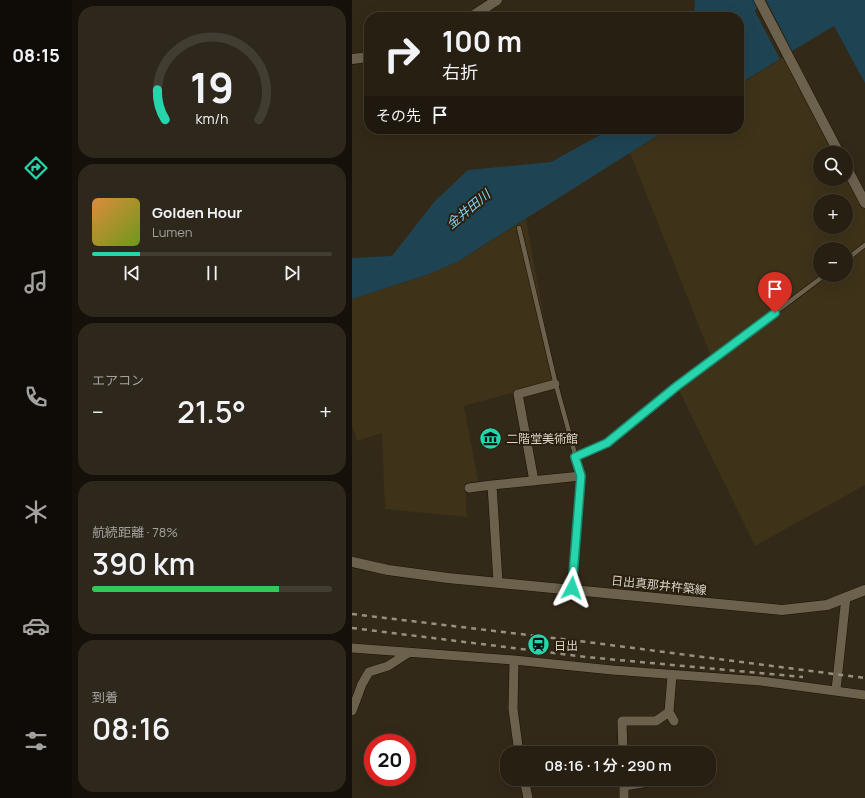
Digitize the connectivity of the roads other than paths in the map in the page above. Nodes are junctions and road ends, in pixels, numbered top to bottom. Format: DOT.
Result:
graph roads {
  1 [pos="496,0"];
  2 [pos="758,0"];
  3 [pos="478,12"];
  4 [pos="364,58"];
  5 [pos="352,59"];
  6 [pos="835,146"];
  7 [pos="853,180"];
  8 [pos="865,203"];
  9 [pos="519,228"];
  10 [pos="865,245"];
  11 [pos="853,254"];
  12 [pos="816,282"];
  13 [pos="555,384"];
  14 [pos="575,457"];
  15 [pos="581,476"];
  16 [pos="534,481"];
  17 [pos="492,485"];
  18 [pos="469,488"];
  19 [pos="352,562"];
  20 [pos="498,582"];
  21 [pos="572,588"];
  22 [pos="865,590"];
  23 [pos="846,597"];
  24 [pos="352,648"];
  25 [pos="408,653"];
  26 [pos="514,660"];
  27 [pos="672,675"];
  28 [pos="836,690"];
  29 [pos="865,695"];
  30 [pos="352,711"];
  31 [pos="669,712"];
  32 [pos="674,721"];
  33 [pos="518,746"];
  34 [pos="623,746"];
  35 [pos="525,786"];
  36 [pos="624,786"];
  37 [pos="528,798"];
  38 [pos="624,798"];
  1 -- 3 [label="main road"];
  2 -- 6 [label="main road"];
  4 -- 5 [label="main road"];
  7 -- 8 [label="main road"];
  9 -- 13 [label="lane"];
  10 -- 11 [label="lane"];
  12 -- 14 [label="lane"];
  13 -- 14 [label="lane"];
  13 -- 16 [label="street"];
  14 -- 15 [label="lane"];
  15 -- 16 [label="street"];
  15 -- 21 [label="lane"];
  16 -- 17 [label="street"];
  17 -- 18 [label="street"];
  17 -- 20 [label="street"];
  19 -- 20 [label="main road, 日出真那井杵築線"];
  20 -- 21 [label="main road, 日出真那井杵築線"];
  21 -- 23 [label="main road, 日出真那井杵築線"];
  22 -- 23 [label="main road, 日出真那井杵築線"];
  23 -- 28 [label="street"];
  24 -- 25 [label="street"];
  25 -- 26 [label="street"];
  25 -- 30 [label="street"];
  26 -- 27 [label="street"];
  26 -- 33 [label="street"];
  27 -- 28 [label="street"];
  27 -- 31 [label="street"];
  28 -- 29 [label="street"];
  31 -- 32 [label="street"];
  31 -- 34 [label="street"];
  35 -- 37 [label="street"];
  36 -- 38 [label="street"];
}
